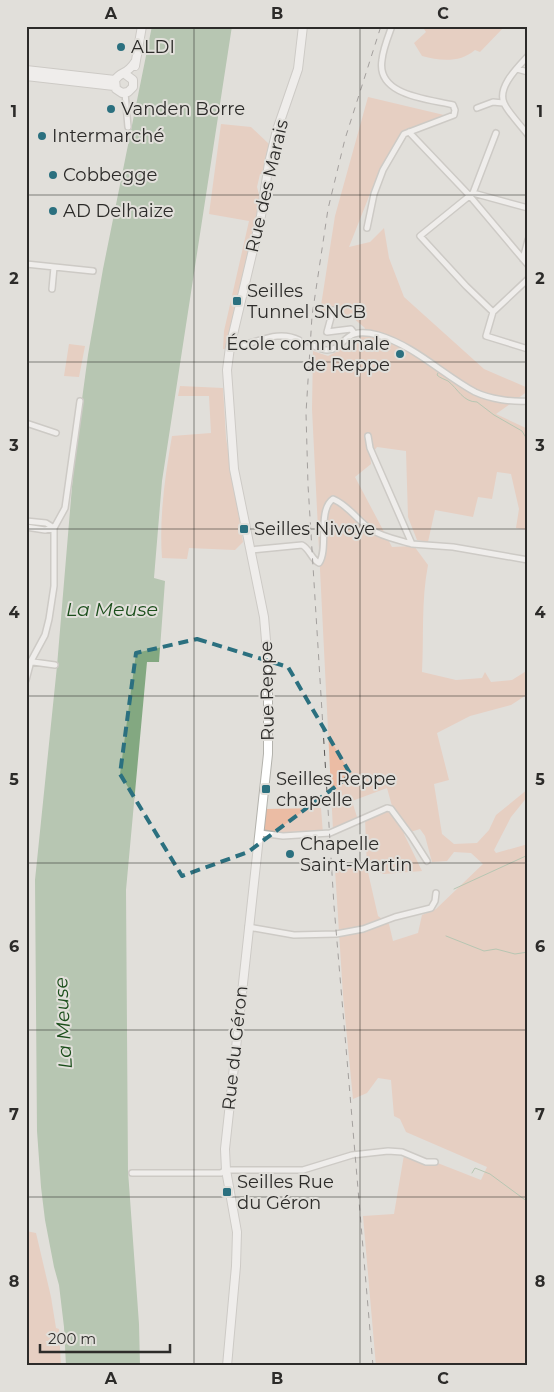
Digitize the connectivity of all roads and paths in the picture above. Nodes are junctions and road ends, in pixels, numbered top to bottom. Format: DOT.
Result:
graph roads {
  1 [pos="142,26"];
  2 [pos="303,26"];
  3 [pos="392,26"];
  4 [pos="528,56"];
  5 [pos="135,62"];
  6 [pos="517,69"];
  7 [pos="26,70"];
  8 [pos="528,72"];
  9 [pos="125,74"];
  10 [pos="26,76"];
  11 [pos="133,80"];
  12 [pos="114,83"];
  13 [pos="125,93"];
  14 [pos="503,103"];
  15 [pos="477,108"];
  16 [pos="128,127"];
  17 [pos="410,132"];
  18 [pos="496,133"];
  19 [pos="528,135"];
  20 [pos="471,194"];
  21 [pos="528,208"];
  22 [pos="367,228"];
  23 [pos="528,240"];
  24 [pos="523,259"];
  25 [pos="26,264"];
  26 [pos="528,265"];
  27 [pos="54,267"];
  28 [pos="93,271"];
  29 [pos="528,279"];
  30 [pos="52,289"];
  31 [pos="333,310"];
  32 [pos="493,312"];
  33 [pos="354,333"];
  34 [pos="299,340"];
  35 [pos="312,345"];
  36 [pos="230,347"];
  37 [pos="528,349"];
  38 [pos="80,401"];
  39 [pos="528,401"];
  40 [pos="26,422"];
  41 [pos="56,433"];
  42 [pos="368,436"];
  43 [pos="26,521"];
  44 [pos="26,527"];
  45 [pos="54,528"];
  46 [pos="412,544"];
  47 [pos="250,550"];
  48 [pos="528,560"];
  49 [pos="29,661"];
  50 [pos="55,665"];
  51 [pos="26,680"];
  52 [pos="260,833"];
  53 [pos="426,861"];
  54 [pos="436,893"];
  55 [pos="248,927"];
  56 [pos="435,1162"];
  57 [pos="226,1170"];
  58 [pos="132,1173"];
  59 [pos="227,1366"];
  1 -- 5 [label="main road"];
  2 -- 36 [label="main road, Rue des Marais"];
  3 -- 17 [label="street"];
  4 -- 6 [label="street"];
  5 -- 9 [label="main road"];
  5 -- 11 [label="main road"];
  6 -- 8 [label="street"];
  6 -- 14 [label="street"];
  7 -- 12 [label="main road"];
  9 -- 11 [label="main road"];
  9 -- 12 [label="main road"];
  10 -- 12 [label="main road"];
  11 -- 13 [label="main road"];
  12 -- 13 [label="main road"];
  13 -- 16 [label="street"];
  14 -- 15 [label="street"];
  14 -- 19 [label="street"];
  17 -- 20 [label="street"];
  17 -- 22 [label="street"];
  18 -- 20 [label="street"];
  20 -- 21 [label="street"];
  20 -- 24 [label="street"];
  20 -- 32 [label="street"];
  23 -- 24 [label="street"];
  24 -- 26 [label="street"];
  25 -- 27 [label="street"];
  27 -- 28 [label="street"];
  27 -- 30 [label="street"];
  29 -- 32 [label="street"];
  31 -- 33 [label="street"];
  32 -- 37 [label="street"];
  33 -- 35 [label="street"];
  33 -- 39 [label="street"];
  34 -- 36 [label="street"];
  36 -- 47 [label="main road, Rue Reppe"];
  38 -- 45 [label="street"];
  40 -- 41 [label="street"];
  42 -- 46 [label="street"];
  43 -- 45 [label="street"];
  44 -- 45 [label="street"];
  45 -- 49 [label="street"];
  46 -- 47 [label="street"];
  46 -- 48 [label="street"];
  47 -- 52 [label="main road, Rue Reppe"];
  49 -- 50 [label="street"];
  49 -- 51 [label="street"];
  52 -- 53 [label="street"];
  52 -- 55 [label="main road, Rue Reppe"];
  54 -- 55 [label="street"];
  55 -- 57 [label="main road, Rue du Géron"];
  56 -- 57 [label="street"];
  57 -- 58 [label="street"];
  57 -- 59 [label="main road, Rue du Géron"];
}
